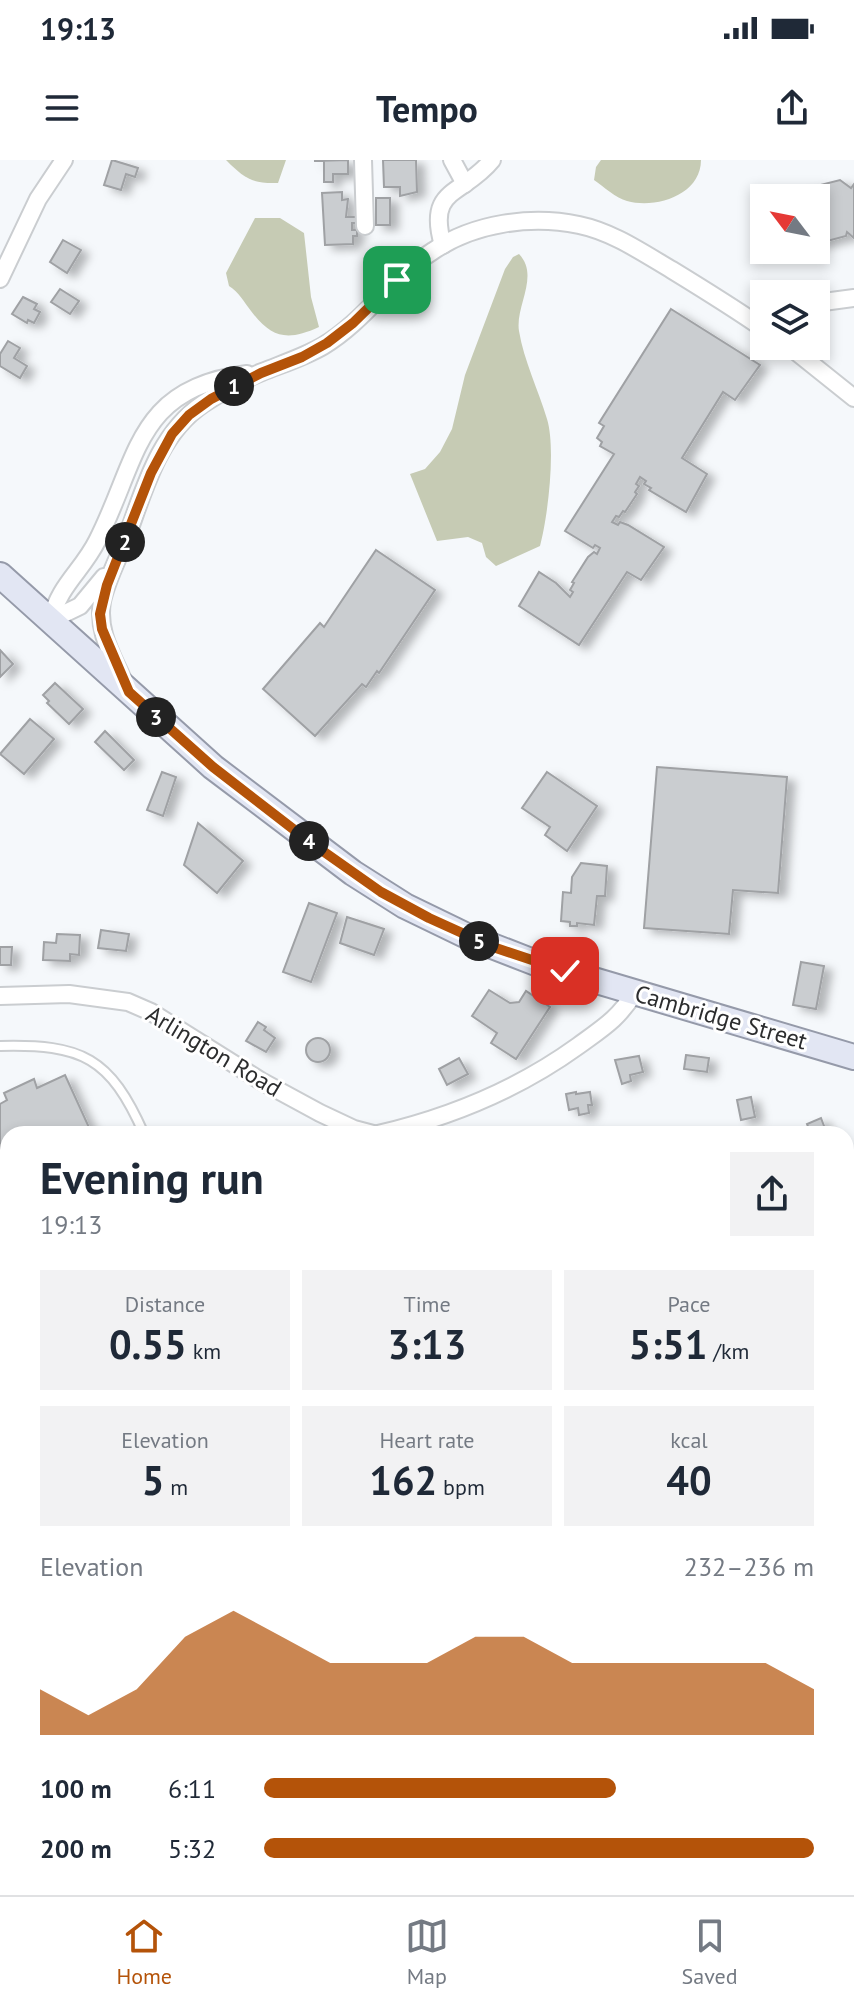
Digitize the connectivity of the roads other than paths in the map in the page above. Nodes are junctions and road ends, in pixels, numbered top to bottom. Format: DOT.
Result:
graph roads {
  1 [pos="64,160"];
  2 [pos="363,160"];
  3 [pos="452,160"];
  4 [pos="492,160"];
  5 [pos="465,184"];
  6 [pos="365,226"];
  7 [pos="443,245"];
  8 [pos="0,279"];
  9 [pos="854,298"];
  10 [pos="830,301"];
  11 [pos="728,304"];
  12 [pos="750,308"];
  13 [pos="750,319"];
  14 [pos="806,360"];
  15 [pos="261,373"];
  16 [pos="854,398"];
  17 [pos="124,543"];
  18 [pos="0,575"];
  19 [pos="51,620"];
  20 [pos="129,692"];
  21 [pos="635,992"];
  22 [pos="0,996"];
  23 [pos="0,1046"];
  24 [pos="854,1057"];
  25 [pos="140,1126"];
  26 [pos="348,1126"];
  27 [pos="402,1126"];
  1 -- 8 [label="street"];
  2 -- 6 [label="street"];
  3 -- 5 [label="street"];
  4 -- 5 [label="street"];
  5 -- 7 [label="street"];
  7 -- 11 [label="street"];
  7 -- 15 [label="street"];
  9 -- 10 [label="street"];
  11 -- 12 [label="street"];
  11 -- 13 [label="street"];
  14 -- 16 [label="street"];
  15 -- 17 [label="street"];
  15 -- 19 [label="street"];
  17 -- 19 [label="street"];
  17 -- 20 [label="street"];
  18 -- 19 [label="main road, Cambridge Street"];
  19 -- 20 [label="main road, Cambridge Street"];
  20 -- 21 [label="main road, Cambridge Street"];
  21 -- 24 [label="main road, Cambridge Street"];
  21 -- 27 [label="street, Arlington Road"];
  22 -- 26 [label="street, Arlington Road"];
  23 -- 25 [label="lane"];
}
